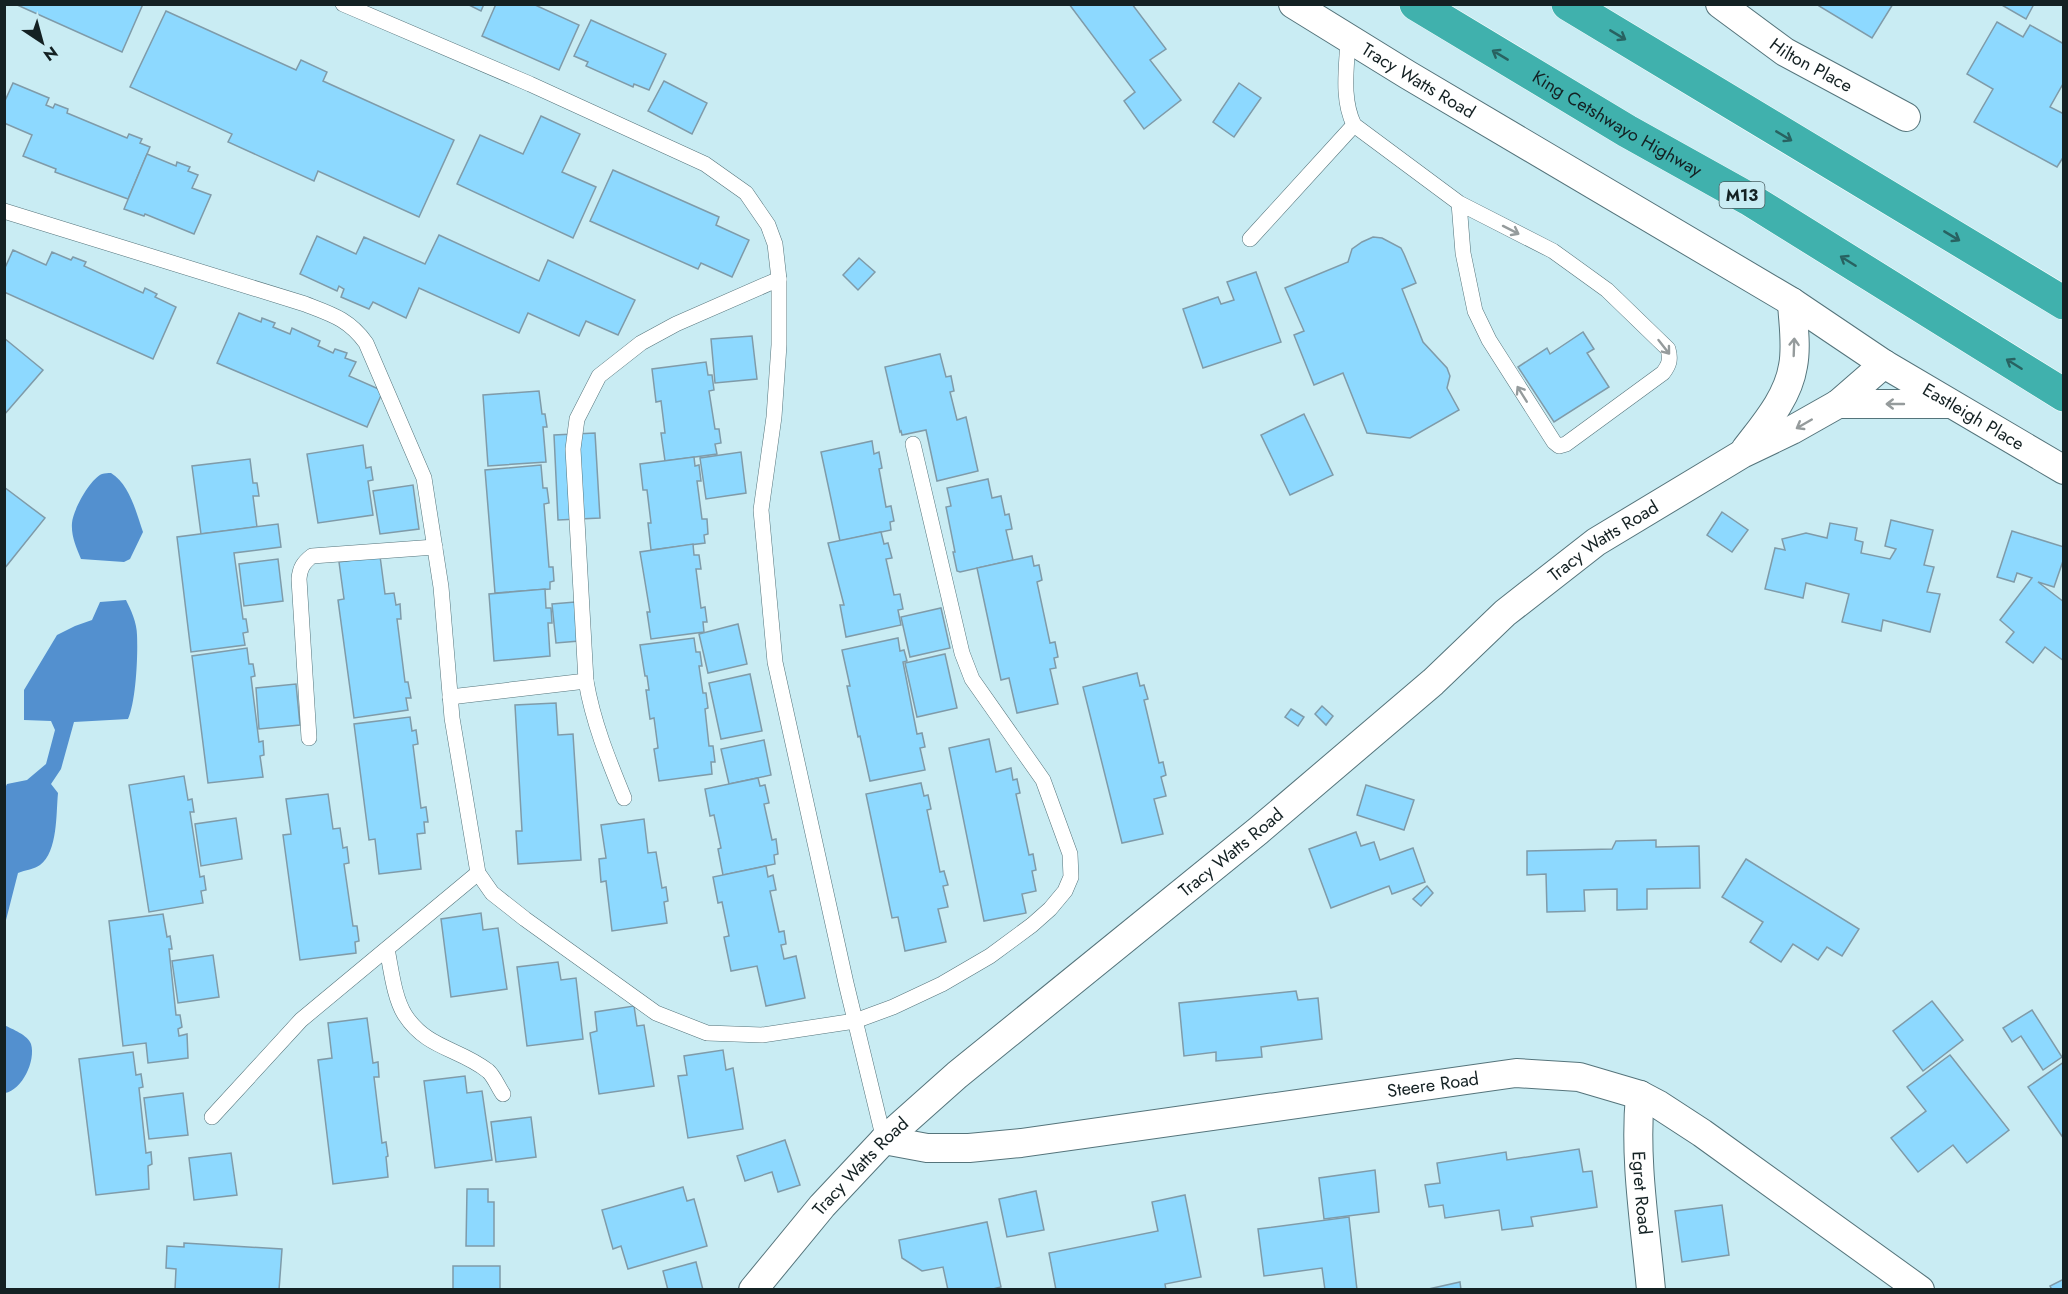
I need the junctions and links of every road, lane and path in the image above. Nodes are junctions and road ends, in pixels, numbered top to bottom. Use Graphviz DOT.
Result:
graph roads {
  1 [pos="343,4"];
  2 [pos="1293,4"];
  3 [pos="1416,4"];
  4 [pos="1568,4"];
  5 [pos="1720,4"];
  6 [pos="1348,38"];
  7 [pos="1906,117"];
  8 [pos="1354,125"];
  9 [pos="1459,203"];
  10 [pos="4,211"];
  11 [pos="1250,239"];
  12 [pos="779,279"];
  13 [pos="1792,302"];
  14 [pos="2064,303"];
  15 [pos="1884,364"];
  16 [pos="2064,395"];
  17 [pos="1838,404"];
  18 [pos="1952,404"];
  19 [pos="913,444"];
  20 [pos="1742,454"];
  21 [pos="2064,470"];
  22 [pos="435,547"];
  23 [pos="586,681"];
  24 [pos="450,697"];
  25 [pos="309,738"];
  26 [pos="624,798"];
  27 [pos="478,873"];
  28 [pos="387,949"];
  29 [pos="855,1021"];
  30 [pos="503,1094"];
  31 [pos="1640,1095"];
  32 [pos="212,1117"];
  33 [pos="885,1140"];
  34 [pos="753,1290"];
  35 [pos="1651,1290"];
  36 [pos="1920,1290"];
  1 -- 12 [label="lane"];
  2 -- 6 [label="street, Tracy Watts Road"];
  16 -- 3 [label="highway, King Cetshwayo Highway / M13, one-way"];
  4 -- 14 [label="highway, one-way"];
  5 -- 7 [label="street, Hilton Place"];
  6 -- 8 [label="lane"];
  6 -- 13 [label="street, Tracy Watts Road"];
  8 -- 9 [label="lane"];
  8 -- 11 [label="lane"];
  9 -- 9 [label="lane, one-way"];
  10 -- 22 [label="lane"];
  12 -- 23 [label="lane"];
  12 -- 29 [label="lane"];
  13 -- 15 [label="street, Tracy Watts Road"];
  20 -- 13 [label="street, Tracy Watts Road, one-way"];
  15 -- 17 [label="street, Tracy Watts Road"];
  15 -- 18 [label="street, Eastleigh Place"];
  18 -- 17 [label="street, one-way"];
  17 -- 20 [label="street, Tracy Watts Road, one-way"];
  18 -- 21 [label="street, Eastleigh Place"];
  19 -- 29 [label="lane"];
  20 -- 33 [label="street, Tracy Watts Road"];
  22 -- 24 [label="lane"];
  22 -- 25 [label="lane"];
  23 -- 24 [label="lane"];
  23 -- 26 [label="lane"];
  24 -- 27 [label="lane"];
  27 -- 28 [label="lane"];
  27 -- 29 [label="lane"];
  28 -- 30 [label="lane"];
  28 -- 32 [label="lane"];
  29 -- 33 [label="lane"];
  31 -- 33 [label="street, Steere Road"];
  31 -- 35 [label="street, Egret Road"];
  31 -- 36 [label="street, Steere Road"];
  33 -- 34 [label="street, Tracy Watts Road"];
}
